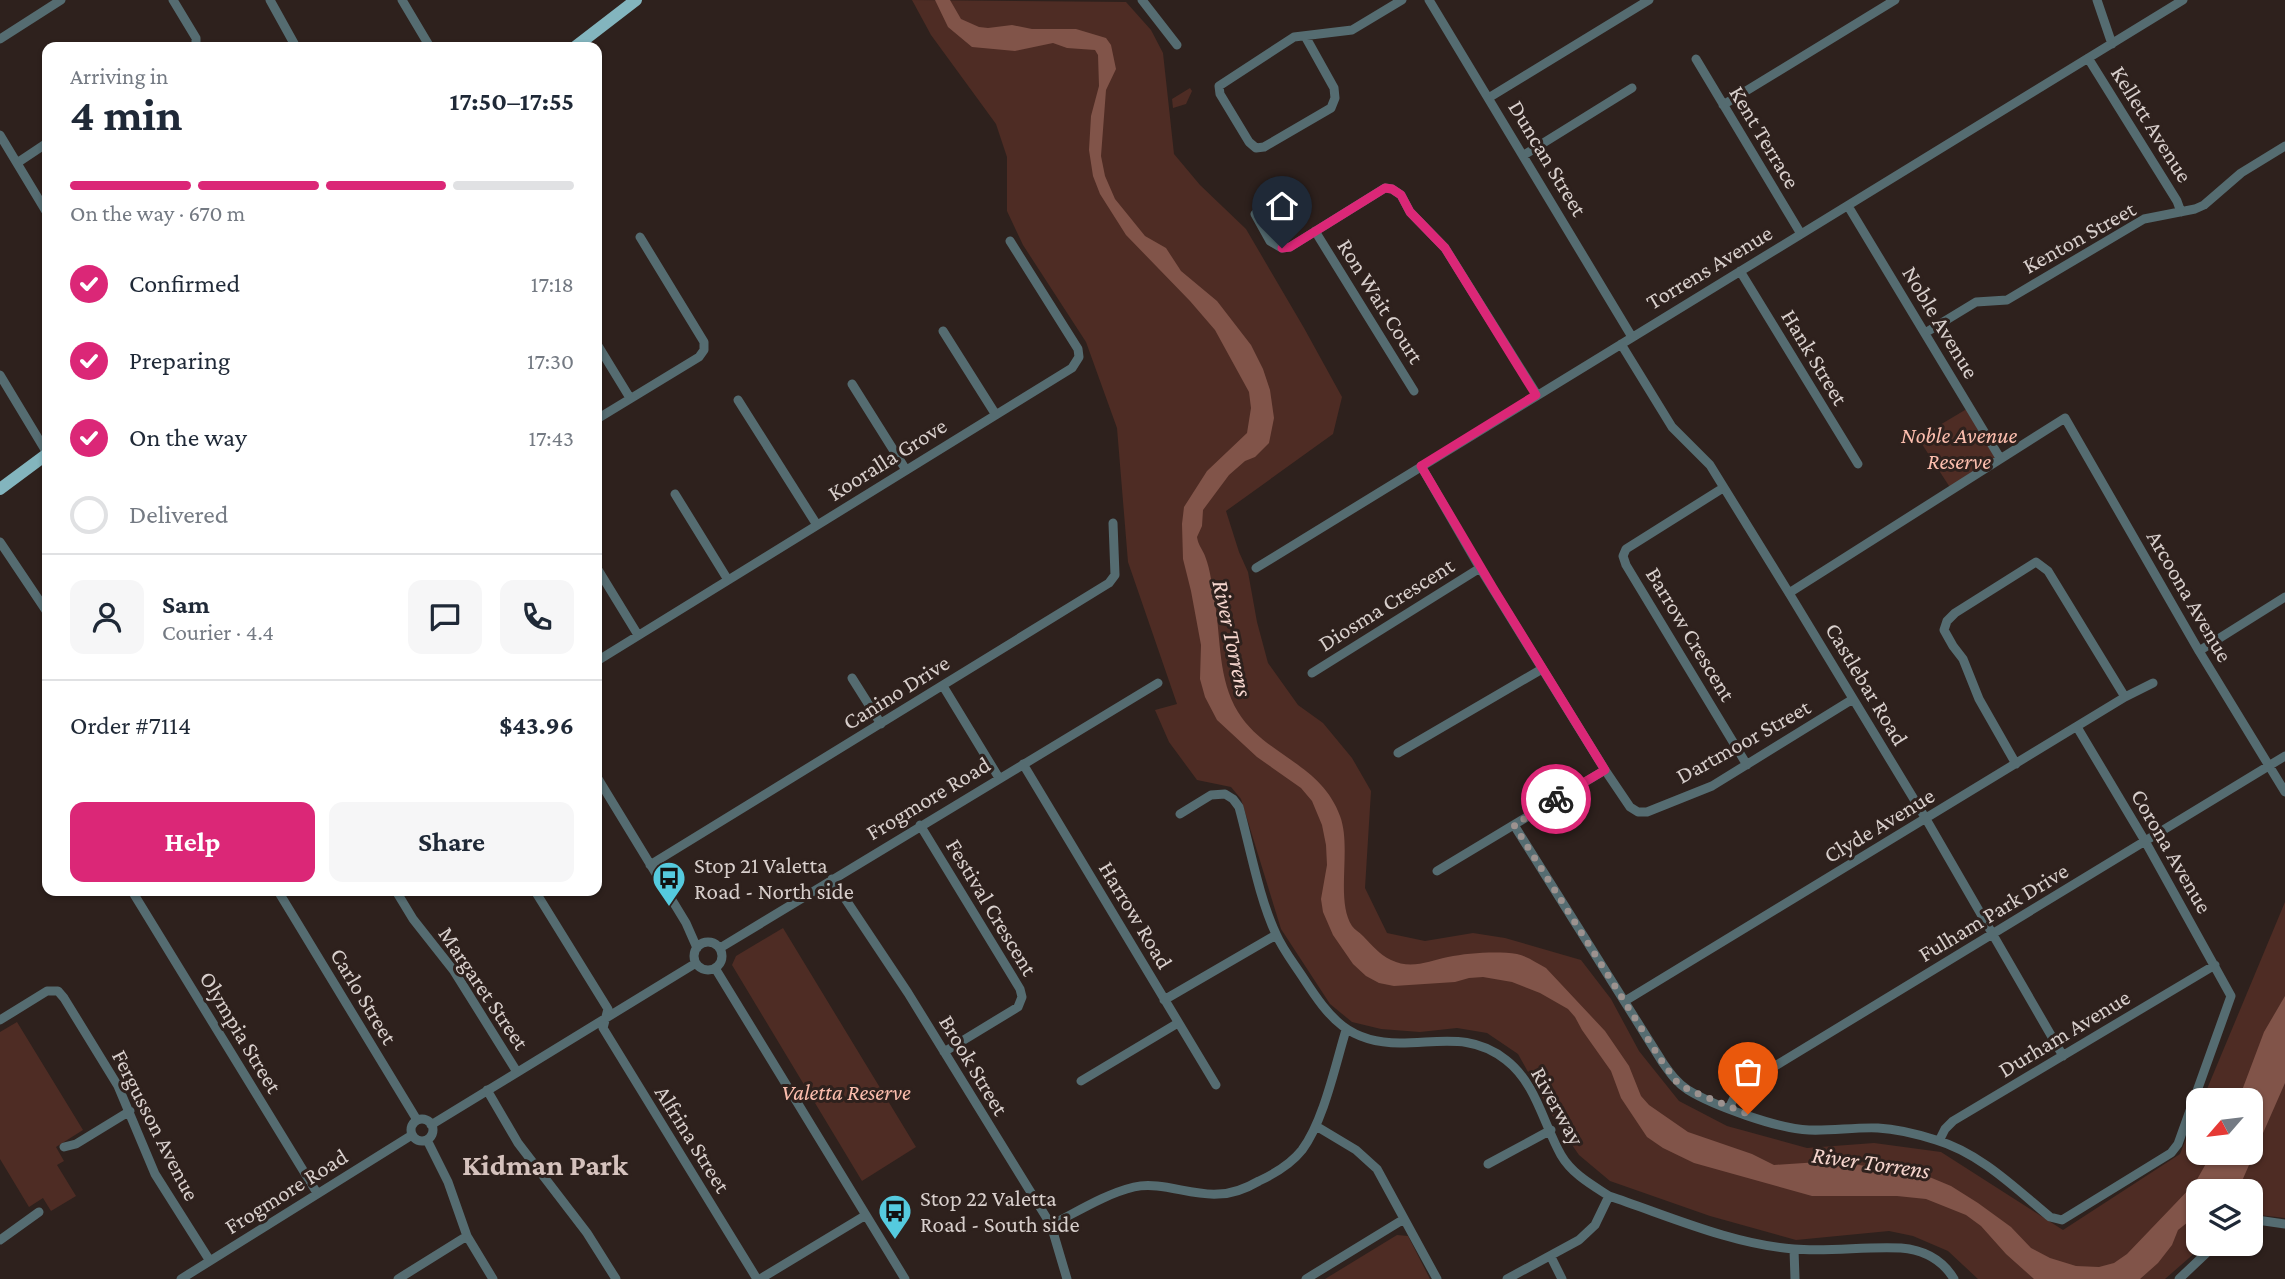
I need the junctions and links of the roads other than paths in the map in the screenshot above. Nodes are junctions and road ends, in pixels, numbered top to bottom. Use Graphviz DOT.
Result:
graph roads {
  1 [pos="61,0"];
  2 [pos="173,0"];
  3 [pos="271,0"];
  4 [pos="402,0"];
  5 [pos="636,0"];
  6 [pos="1142,0"];
  7 [pos="1402,0"];
  8 [pos="1429,0"];
  9 [pos="1649,0"];
  10 [pos="1895,0"];
  11 [pos="2097,0"];
  12 [pos="2183,0"];
  13 [pos="48,3"];
  14 [pos="1305,36"];
  15 [pos="0,39"];
  16 [pos="196,42"];
  17 [pos="293,42"];
  18 [pos="427,42"];
  19 [pos="581,42"];
  20 [pos="2112,44"];
  21 [pos="1177,46"];
  22 [pos="2088,58"];
  23 [pos="1696,59"];
  24 [pos="1632,88"];
  25 [pos="1490,97"];
  26 [pos="1723,105"];
  27 [pos="0,135"];
  28 [pos="2285,146"];
  29 [pos="42,147"];
  30 [pos="1524,155"];
  31 [pos="17,163"];
  32 [pos="42,206"];
  33 [pos="1848,206"];
  34 [pos="2181,212"];
  35 [pos="1255,214"];
  36 [pos="1315,231"];
  37 [pos="1801,234"];
  38 [pos="640,237"];
  39 [pos="1010,242"];
  40 [pos="1740,271"];
  41 [pos="943,331"];
  42 [pos="1925,333"];
  43 [pos="1632,337"];
  44 [pos="1620,344"];
  45 [pos="602,352"];
  46 [pos="0,375"];
  47 [pos="852,384"];
  48 [pos="1413,391"];
  49 [pos="1536,395"];
  50 [pos="630,398"];
  51 [pos="738,400"];
  52 [pos="996,415"];
  53 [pos="602,416"];
  54 [pos="42,446"];
  55 [pos="42,458"];
  56 [pos="2000,458"];
  57 [pos="1858,464"];
  58 [pos="1421,466"];
  59 [pos="906,470"];
  60 [pos="1723,488"];
  61 [pos="0,489"];
  62 [pos="675,494"];
  63 [pos="1113,523"];
  64 [pos="817,525"];
  65 [pos="0,542"];
  66 [pos="1256,568"];
  67 [pos="1480,568"];
  68 [pos="602,576"];
  69 [pos="728,580"];
  70 [pos="1789,593"];
  71 [pos="2285,597"];
  72 [pos="42,605"];
  73 [pos="638,635"];
  74 [pos="2199,651"];
  75 [pos="602,658"];
  76 [pos="1542,669"];
  77 [pos="1312,673"];
  78 [pos="852,678"];
  79 [pos="1158,683"];
  80 [pos="2153,683"];
  81 [pos="943,686"];
  82 [pos="2125,697"];
  83 [pos="1853,699"];
  84 [pos="881,724"];
  85 [pos="2077,727"];
  86 [pos="1398,753"];
  87 [pos="2285,756"];
  88 [pos="1023,764"];
  89 [pos="2016,764"];
  90 [pos="1747,765"];
  91 [pos="2270,766"];
  92 [pos="1605,770"];
  93 [pos="999,778"];
  94 [pos="602,785"];
  95 [pos="2285,792"];
  96 [pos="1180,814"];
  97 [pos="1926,819"];
  98 [pos="920,825"];
  99 [pos="1514,825"];
  100 [pos="2145,841"];
  101 [pos="650,865"];
  102 [pos="1437,871"];
  103 [pos="832,879"];
  104 [pos="135,896"];
  105 [pos="281,896"];
  106 [pos="399,896"];
  107 [pos="538,896"];
  108 [pos="1276,935"];
  109 [pos="1994,935"];
  110 [pos="700,945"];
  111 [pos="720,948"];
  112 [pos="696,963"];
  113 [pos="2215,965"];
  114 [pos="715,968"];
  115 [pos="1164,1000"];
  116 [pos="1625,1000"];
  117 [pos="606,1018"];
  118 [pos="0,1020"];
  119 [pos="1178,1023"];
  120 [pos="1346,1030"];
  121 [pos="944,1052"];
  122 [pos="2063,1056"];
  123 [pos="517,1072"];
  124 [pos="1081,1081"];
  125 [pos="1216,1085"];
  126 [pos="488,1090"];
  127 [pos="1729,1108"];
  128 [pos="130,1111"];
  129 [pos="417,1120"];
  130 [pos="431,1125"];
  131 [pos="1315,1126"];
  132 [pos="1550,1130"];
  133 [pos="412,1135"];
  134 [pos="427,1140"];
  135 [pos="1939,1141"];
  136 [pos="64,1147"];
  137 [pos="1488,1164"];
  138 [pos="317,1193"];
  139 [pos="1609,1196"];
  140 [pos="39,1212"];
  141 [pos="866,1215"];
  142 [pos="1404,1219"];
  143 [pos="2263,1221"];
  144 [pos="2285,1224"];
  145 [pos="1051,1225"];
  146 [pos="467,1236"];
  147 [pos="0,1240"];
  148 [pos="1794,1249"];
  149 [pos="2203,1256"];
  150 [pos="1551,1257"];
  151 [pos="210,1261"];
  152 [pos="1066,1277"];
  153 [pos="181,1279"];
  154 [pos="398,1279"];
  155 [pos="493,1279"];
  156 [pos="616,1279"];
  157 [pos="758,1279"];
  158 [pos="905,1279"];
  159 [pos="1055,1279"];
  160 [pos="1306,1279"];
  161 [pos="1437,1279"];
  162 [pos="1507,1279"];
  163 [pos="1562,1279"];
  164 [pos="1795,1279"];
  165 [pos="1954,1279"];
  166 [pos="2179,1279"];
  1 -- 13 [label="street"];
  2 -- 16 [label="street"];
  3 -- 17 [label="street"];
  4 -- 18 [label="street"];
  5 -- 19 [label="main road"];
  6 -- 21 [label="street"];
  7 -- 14 [label="street"];
  8 -- 25 [label="street, Duncan Street"];
  9 -- 25 [label="street"];
  10 -- 26 [label="street"];
  11 -- 20 [label="street"];
  12 -- 20 [label="street, Torrens Avenue"];
  13 -- 15 [label="street"];
  14 -- 14 [label="street"];
  20 -- 22 [label="street, Torrens Avenue"];
  22 -- 33 [label="street, Torrens Avenue"];
  22 -- 34 [label="street, Kellett Avenue"];
  23 -- 26 [label="street, Kent Terrace"];
  24 -- 30 [label="street"];
  25 -- 30 [label="street, Duncan Street"];
  26 -- 37 [label="street, Kent Terrace"];
  27 -- 31 [label="street"];
  28 -- 34 [label="street, Kenton Street"];
  29 -- 31 [label="street"];
  30 -- 43 [label="street, Duncan Street"];
  31 -- 32 [label="street"];
  33 -- 37 [label="street, Torrens Avenue"];
  33 -- 42 [label="street, Noble Avenue"];
  34 -- 42 [label="street, Kenton Street"];
  35 -- 36 [label="street"];
  36 -- 48 [label="street, Ron Wait Court"];
  36 -- 49 [label="street"];
  37 -- 40 [label="street, Torrens Avenue"];
  38 -- 50 [label="street"];
  39 -- 52 [label="street, Kooralla Grove"];
  40 -- 43 [label="street, Torrens Avenue"];
  40 -- 57 [label="street, Hank Street"];
  41 -- 52 [label="street"];
  42 -- 56 [label="street, Noble Avenue"];
  43 -- 44 [label="street, Torrens Avenue"];
  44 -- 49 [label="street, Torrens Avenue"];
  44 -- 60 [label="street, Castlebar Road"];
  45 -- 50 [label="street"];
  46 -- 54 [label="street"];
  47 -- 59 [label="street"];
  49 -- 58 [label="street, Torrens Avenue"];
  50 -- 53 [label="street"];
  51 -- 64 [label="street"];
  52 -- 59 [label="street, Kooralla Grove"];
  55 -- 61 [label="main road"];
  56 -- 70 [label="street"];
  56 -- 74 [label="street, Arcoona Avenue"];
  58 -- 66 [label="street, Torrens Avenue"];
  58 -- 67 [label="street, Dartmoor Street"];
  59 -- 64 [label="street, Kooralla Grove"];
  60 -- 70 [label="street, Castlebar Road"];
  60 -- 90 [label="street, Barrow Crescent"];
  62 -- 69 [label="street"];
  63 -- 81 [label="street, Canino Drive"];
  64 -- 69 [label="street, Kooralla Grove"];
  65 -- 72 [label="street"];
  67 -- 76 [label="street, Dartmoor Street"];
  67 -- 77 [label="street, Diosma Crescent"];
  68 -- 73 [label="street"];
  69 -- 73 [label="street, Kooralla Grove"];
  70 -- 83 [label="street, Castlebar Road"];
  71 -- 74 [label="street"];
  73 -- 75 [label="street, Kooralla Grove"];
  74 -- 91 [label="street, Arcoona Avenue"];
  76 -- 86 [label="street"];
  76 -- 92 [label="street, Dartmoor Street"];
  78 -- 84 [label="street"];
  79 -- 88 [label="street, Frogmore Road"];
  80 -- 82 [label="street, Clyde Avenue"];
  81 -- 84 [label="street, Canino Drive"];
  81 -- 93 [label="street"];
  82 -- 85 [label="street, Clyde Avenue"];
  82 -- 89 [label="street"];
  83 -- 90 [label="street, Dartmoor Street"];
  83 -- 97 [label="street, Castlebar Road"];
  84 -- 101 [label="street, Canino Drive"];
  85 -- 89 [label="street, Clyde Avenue"];
  85 -- 100 [label="street, Corona Avenue"];
  87 -- 91 [label="street, Fulham Park Drive"];
  88 -- 93 [label="street, Frogmore Road"];
  88 -- 115 [label="street, Harrow Road"];
  89 -- 97 [label="street, Clyde Avenue"];
  90 -- 92 [label="street, Dartmoor Street"];
  91 -- 95 [label="street, Arcoona Avenue"];
  91 -- 100 [label="street, Fulham Park Drive"];
  92 -- 99 [label="street"];
  93 -- 98 [label="street, Frogmore Road"];
  94 -- 101 [label="street"];
  96 -- 108 [label="street, Riverway"];
  97 -- 109 [label="street, Castlebar Road"];
  97 -- 116 [label="street, Clyde Avenue"];
  98 -- 103 [label="street, Frogmore Road"];
  98 -- 121 [label="street, Festival Crescent"];
  99 -- 102 [label="street"];
  99 -- 116 [label="street"];
  100 -- 109 [label="street, Fulham Park Drive"];
  100 -- 113 [label="street, Corona Avenue"];
  101 -- 110 [label="street"];
  103 -- 111 [label="street, Frogmore Road"];
  103 -- 121 [label="street, Brook Street"];
  104 -- 138 [label="street, Olympia Street"];
  105 -- 129 [label="street, Carlo Street"];
  106 -- 123 [label="street, Margaret Street"];
  107 -- 117 [label="street, Alfrina Street"];
  108 -- 115 [label="street"];
  108 -- 120 [label="street, Riverway"];
  109 -- 122 [label="street, Castlebar Road"];
  109 -- 127 [label="street, Fulham Park Drive"];
  110 -- 111 [label="street"];
  110 -- 112 [label="street"];
  111 -- 114 [label="street"];
  112 -- 114 [label="street"];
  112 -- 117 [label="street"];
  113 -- 122 [label="street, Durham Avenue"];
  113 -- 135 [label="street, Corona Avenue"];
  114 -- 141 [label="street"];
  115 -- 119 [label="street, Harrow Road"];
  116 -- 127 [label="street"];
  117 -- 123 [label="street"];
  117 -- 157 [label="street, Alfrina Street"];
  118 -- 128 [label="street, Fergusson Avenue"];
  119 -- 124 [label="street"];
  119 -- 125 [label="street, Harrow Road"];
  120 -- 131 [label="street"];
  120 -- 132 [label="street, Riverway"];
  121 -- 145 [label="street, Brook Street"];
  122 -- 135 [label="street, Durham Avenue"];
  123 -- 126 [label="street"];
  126 -- 130 [label="street"];
  126 -- 156 [label="street"];
  127 -- 135 [label="street"];
  128 -- 136 [label="street"];
  128 -- 151 [label="street, Fergusson Avenue"];
  129 -- 130 [label="street"];
  129 -- 133 [label="street"];
  130 -- 134 [label="street"];
  131 -- 142 [label="street"];
  131 -- 145 [label="street"];
  132 -- 137 [label="street"];
  132 -- 139 [label="street, Riverway"];
  133 -- 134 [label="street"];
  133 -- 138 [label="street, Frogmore Road"];
  134 -- 146 [label="street"];
  138 -- 151 [label="street, Frogmore Road"];
  139 -- 148 [label="street, Riverway"];
  139 -- 150 [label="street"];
  140 -- 147 [label="street"];
  141 -- 157 [label="street"];
  141 -- 158 [label="street"];
  142 -- 160 [label="street"];
  142 -- 161 [label="street"];
  143 -- 144 [label="street"];
  145 -- 152 [label="street, Brook Street"];
  146 -- 154 [label="street"];
  146 -- 155 [label="street"];
  148 -- 164 [label="street"];
  148 -- 165 [label="street, Riverway"];
  149 -- 166 [label="street"];
  150 -- 162 [label="street"];
  150 -- 163 [label="street"];
  151 -- 153 [label="street, Frogmore Road"];
  152 -- 159 [label="street"];
}
